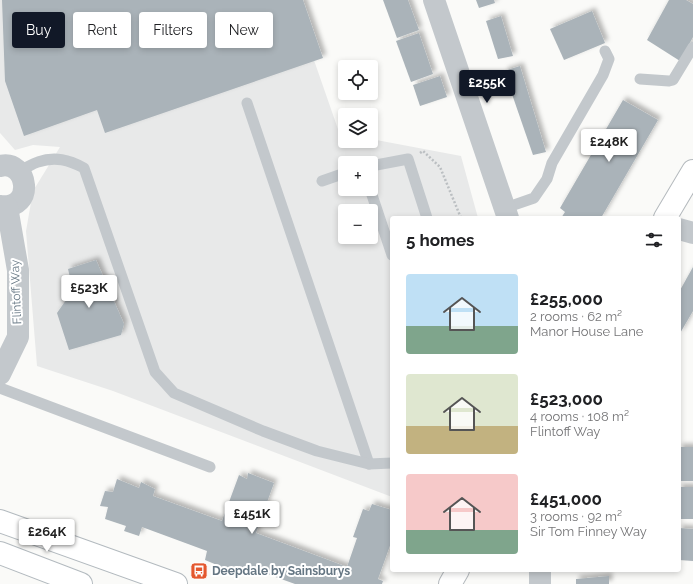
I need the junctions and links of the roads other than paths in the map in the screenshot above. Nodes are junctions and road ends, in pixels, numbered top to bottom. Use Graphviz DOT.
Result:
graph roads {
  1 [pos="434,0"];
  2 [pos="693,47"];
  3 [pos="606,51"];
  4 [pos="640,79"];
  5 [pos="247,104"];
  6 [pos="378,165"];
  7 [pos="9,168"];
  8 [pos="693,171"];
  9 [pos="338,175"];
  10 [pos="322,181"];
  11 [pos="372,196"];
  12 [pos="3,206"];
  13 [pos="506,213"];
  14 [pos="426,216"];
  15 [pos="666,216"];
  16 [pos="681,230"];
  17 [pos="693,233"];
  18 [pos="390,249"];
  19 [pos="0,374"];
  20 [pos="0,388"];
  21 [pos="390,463"];
  22 [pos="369,464"];
  23 [pos="210,467"];
  24 [pos="0,520"];
  25 [pos="0,553"];
  26 [pos="457,572"];
  27 [pos="540,572"];
  28 [pos="81,584"];
  29 [pos="176,584"];
  30 [pos="450,584"];
  31 [pos="540,584"];
  1 -- 13 [label="street"];
  2 -- 4 [label="lane"];
  3 -- 13 [label="lane"];
  5 -- 22 [label="lane"];
  6 -- 14 [label="lane"];
  7 -- 12 [label="street, Flintoff Way"];
  7 -- 22 [label="lane"];
  8 -- 15 [label="main road"];
  9 -- 10 [label="lane"];
  11 -- 18 [label="lane"];
  12 -- 19 [label="street, Flintoff Way"];
  16 -- 17 [label="street"];
  20 -- 23 [label="lane"];
  21 -- 22 [label="lane"];
  24 -- 29 [label="main road"];
  25 -- 28 [label="main road"];
  26 -- 30 [label="main road"];
  27 -- 31 [label="street"];
}
